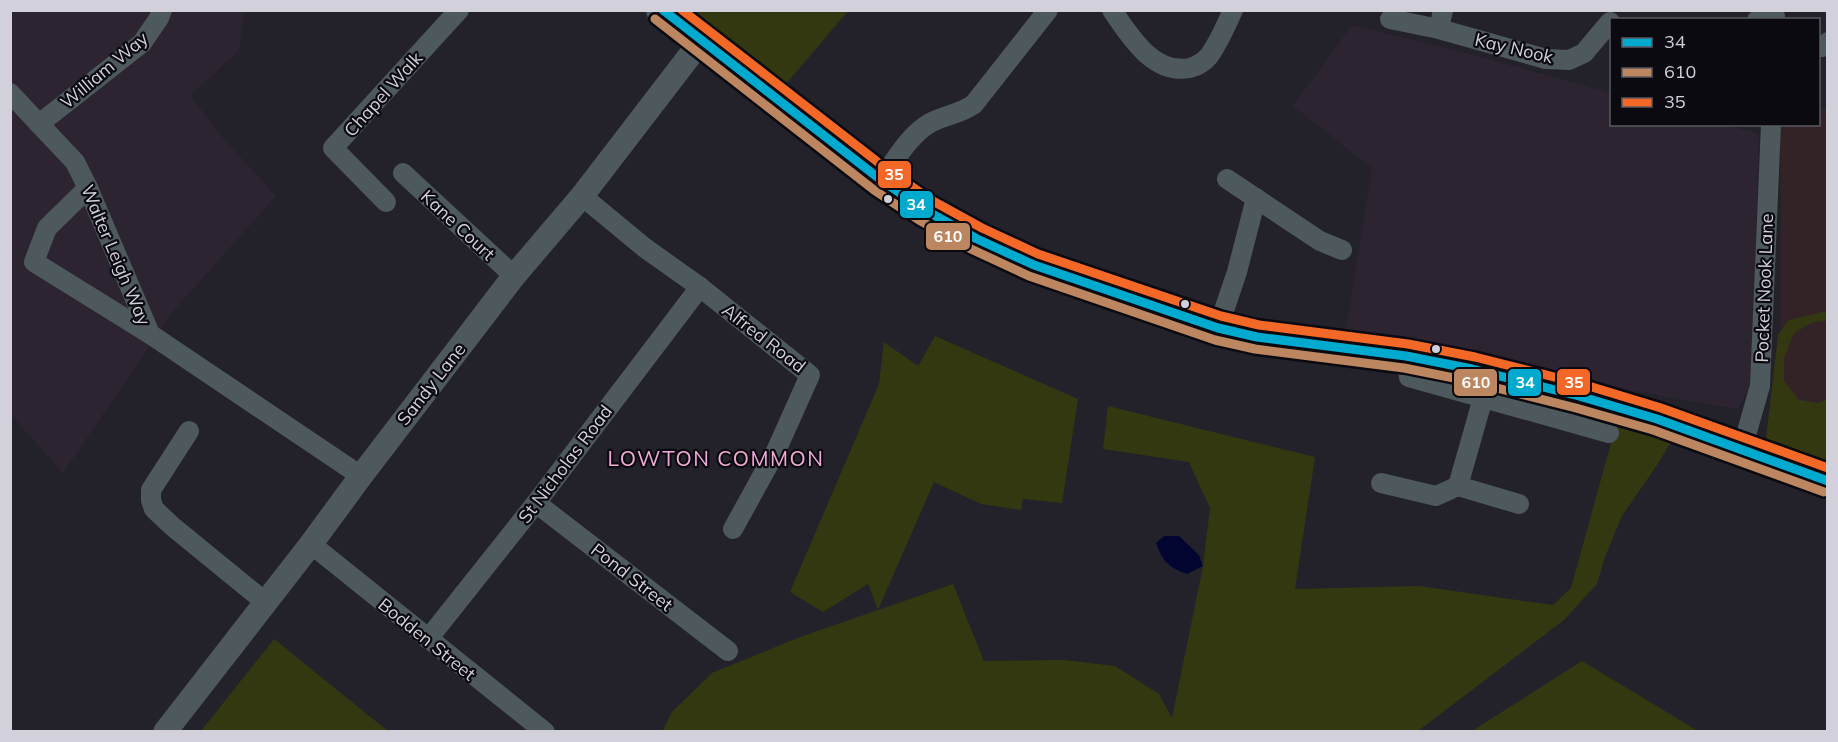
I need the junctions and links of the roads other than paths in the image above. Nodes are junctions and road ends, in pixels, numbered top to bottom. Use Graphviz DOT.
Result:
graph roads {
  1 [pos="162,10"];
  2 [pos="459,10"];
  3 [pos="662,10"];
  4 [pos="1047,10"];
  5 [pos="1112,10"];
  6 [pos="1233,10"];
  7 [pos="1607,18"];
  8 [pos="1390,20"];
  9 [pos="1441,20"];
  10 [pos="700,41"];
  11 [pos="10,93"];
  12 [pos="39,124"];
  13 [pos="1770,126"];
  14 [pos="403,173"];
  15 [pos="1227,179"];
  16 [pos="881,180"];
  17 [pos="88,188"];
  18 [pos="582,196"];
  19 [pos="1256,198"];
  20 [pos="386,202"];
  21 [pos="1342,250"];
  22 [pos="514,276"];
  23 [pos="700,287"];
  24 [pos="1218,328"];
  25 [pos="150,334"];
  26 [pos="1406,356"];
  27 [pos="1483,398"];
  28 [pos="189,431"];
  29 [pos="1609,433"];
  30 [pos="1742,449"];
  31 [pos="361,476"];
  32 [pos="1827,481"];
  33 [pos="1381,483"];
  34 [pos="1458,486"];
  35 [pos="536,503"];
  36 [pos="1519,504"];
  37 [pos="733,529"];
  38 [pos="311,544"];
  39 [pos="266,602"];
  40 [pos="428,639"];
  41 [pos="728,651"];
  42 [pos="165,732"];
  43 [pos="545,732"];
  1 -- 12 [label="street, William Way"];
  2 -- 20 [label="street, Chapel Walk"];
  3 -- 10 [label="main road"];
  4 -- 16 [label="street"];
  5 -- 6 [label="street"];
  7 -- 9 [label="street, Kay Nook"];
  8 -- 9 [label="street, Kay Nook"];
  10 -- 16 [label="main road"];
  10 -- 18 [label="street, Sandy Lane"];
  11 -- 12 [label="street, Walter Leigh Way"];
  12 -- 17 [label="street, Walter Leigh Way"];
  13 -- 30 [label="street, Pocket Nook Lane"];
  14 -- 22 [label="street, Kane Court"];
  15 -- 19 [label="street"];
  16 -- 24 [label="main road"];
  17 -- 25 [label="street, Walter Leigh Way"];
  17 -- 25 [label="street"];
  18 -- 22 [label="street, Sandy Lane"];
  18 -- 23 [label="street, Alfred Road"];
  19 -- 21 [label="street"];
  19 -- 24 [label="street"];
  22 -- 31 [label="street, Sandy Lane"];
  23 -- 35 [label="street, St Nicholas Road"];
  23 -- 37 [label="street, Alfred Road"];
  24 -- 26 [label="main road"];
  25 -- 31 [label="street, Walter Leigh Way"];
  26 -- 27 [label="street"];
  26 -- 30 [label="main road"];
  27 -- 29 [label="street"];
  27 -- 34 [label="street"];
  28 -- 39 [label="street"];
  30 -- 32 [label="main road"];
  31 -- 38 [label="street, Sandy Lane"];
  33 -- 34 [label="street"];
  34 -- 36 [label="street"];
  35 -- 40 [label="street, St Nicholas Road"];
  35 -- 41 [label="street, Pond Street"];
  38 -- 39 [label="street, Sandy Lane"];
  38 -- 40 [label="street, Bodden Street"];
  39 -- 42 [label="street, Sandy Lane"];
  40 -- 43 [label="street, Bodden Street"];
}
